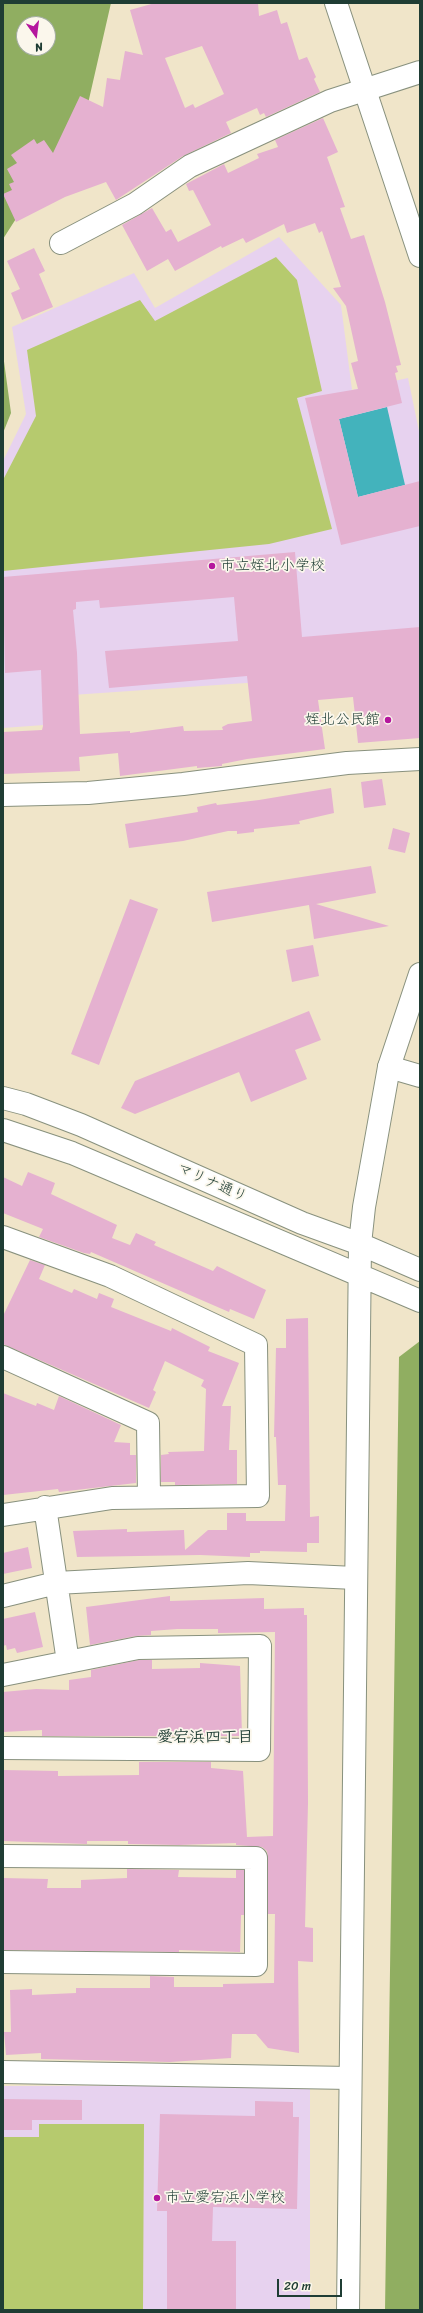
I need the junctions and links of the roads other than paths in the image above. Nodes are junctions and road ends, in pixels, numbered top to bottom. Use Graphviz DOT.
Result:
graph roads {
  1 [pos="336,3"];
  2 [pos="420,72"];
  3 [pos="365,90"];
  4 [pos="61,243"];
  5 [pos="420,256"];
  6 [pos="420,758"];
  7 [pos="3,795"];
  8 [pos="420,974"];
  9 [pos="390,1067"];
  10 [pos="420,1076"];
  11 [pos="3,1098"];
  12 [pos="3,1130"];
  13 [pos="3,1237"];
  14 [pos="360,1244"];
  15 [pos="420,1270"];
  16 [pos="359,1275"];
  17 [pos="420,1301"];
  18 [pos="3,1357"];
  19 [pos="149,1497"];
  20 [pos="44,1507"];
  21 [pos="3,1515"];
  22 [pos="355,1578"];
  23 [pos="56,1583"];
  24 [pos="3,1596"];
  25 [pos="68,1662"];
  26 [pos="3,1675"];
  27 [pos="3,1748"];
  28 [pos="3,1856"];
  29 [pos="3,1962"];
  30 [pos="3,2072"];
  31 [pos="350,2078"];
  32 [pos="348,2310"];
  1 -- 3 [label="street"];
  2 -- 3 [label="street"];
  3 -- 4 [label="street"];
  3 -- 5 [label="street"];
  6 -- 7 [label="street"];
  8 -- 9 [label="street"];
  9 -- 10 [label="street"];
  9 -- 14 [label="street"];
  11 -- 14 [label="street, マリナ通り"];
  12 -- 16 [label="street, マリナ通り"];
  13 -- 19 [label="street"];
  14 -- 15 [label="street, マリナ通り"];
  14 -- 16 [label="street"];
  16 -- 17 [label="street, マリナ通り"];
  16 -- 22 [label="street"];
  18 -- 19 [label="street"];
  19 -- 20 [label="street"];
  20 -- 21 [label="street"];
  20 -- 23 [label="street"];
  22 -- 23 [label="street"];
  22 -- 31 [label="street"];
  23 -- 24 [label="street"];
  23 -- 25 [label="street"];
  25 -- 26 [label="street"];
  25 -- 27 [label="street"];
  28 -- 29 [label="street"];
  30 -- 31 [label="street"];
  31 -- 32 [label="street"];
}
